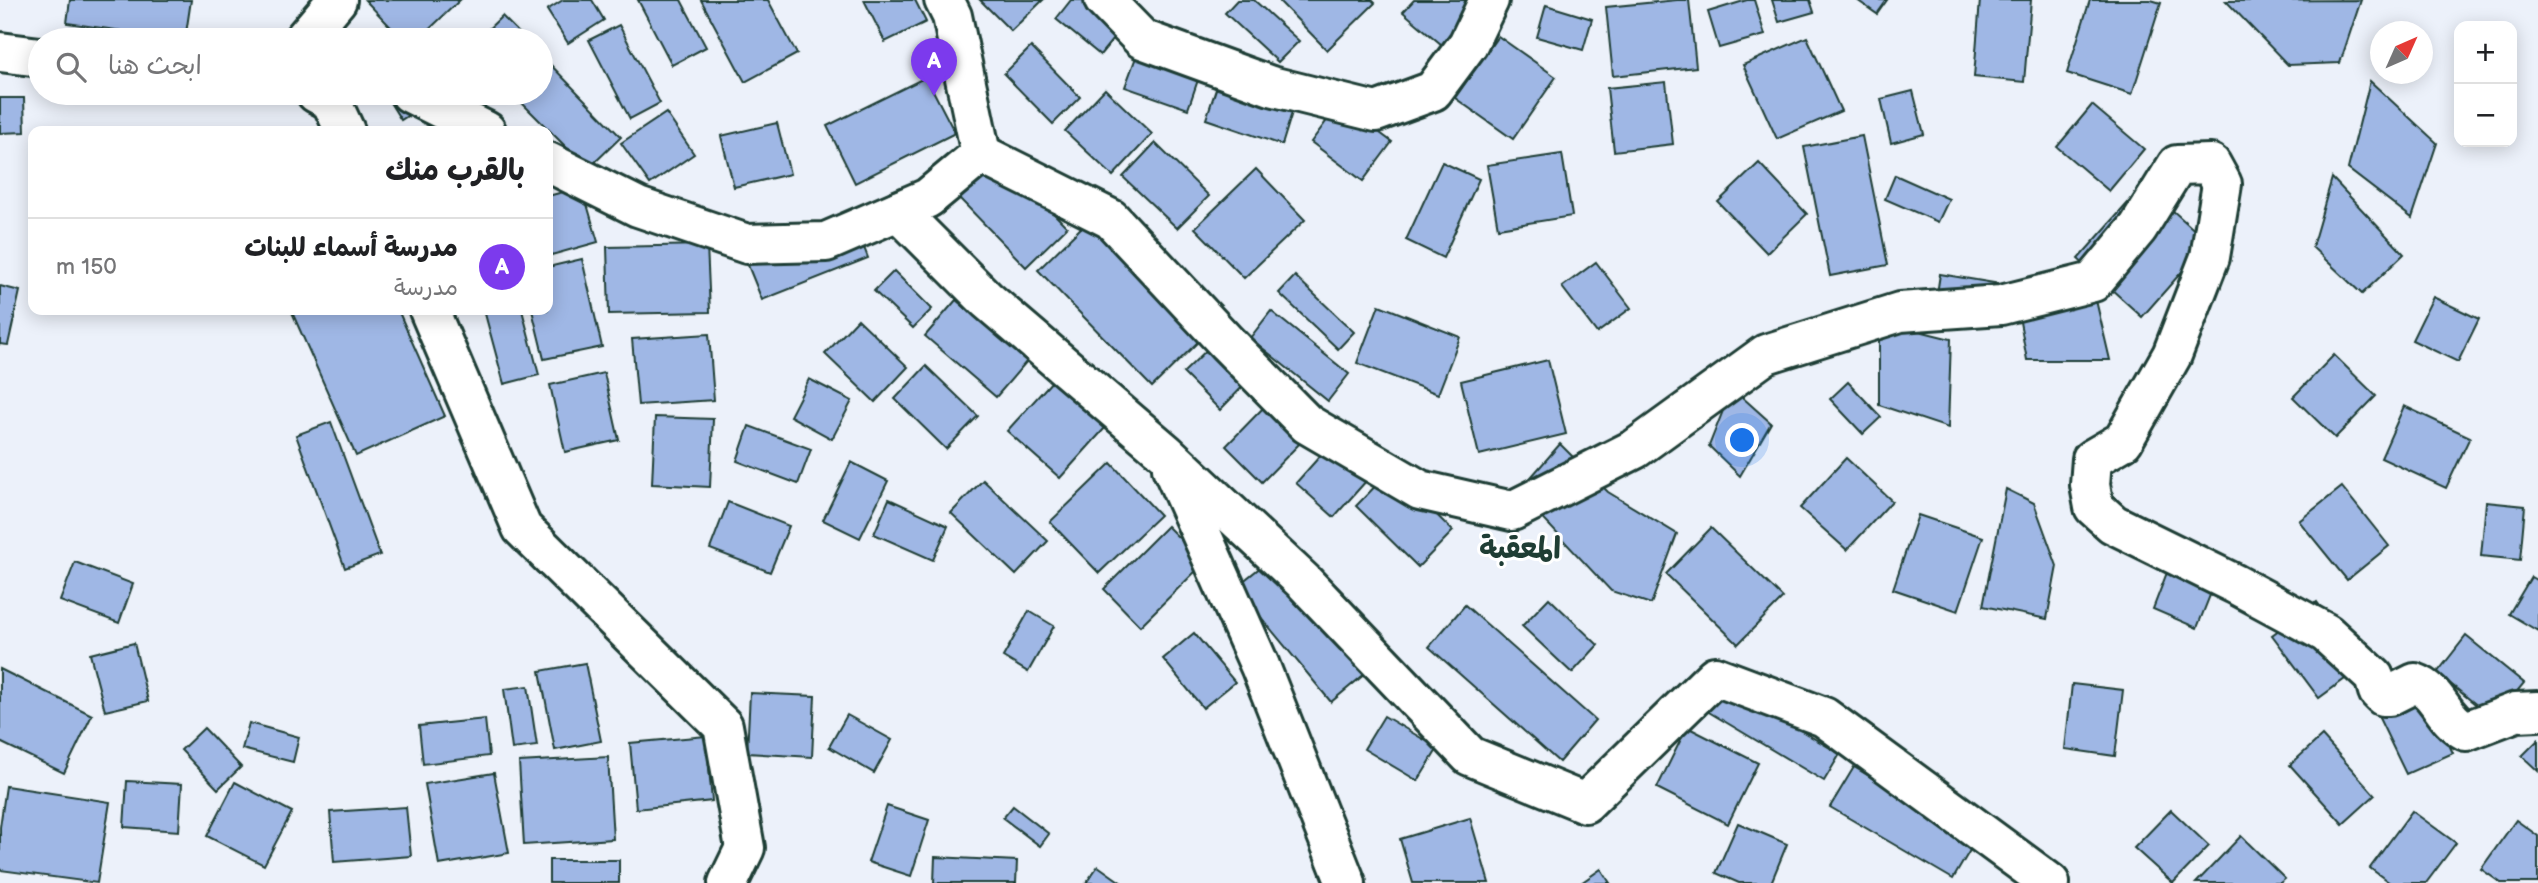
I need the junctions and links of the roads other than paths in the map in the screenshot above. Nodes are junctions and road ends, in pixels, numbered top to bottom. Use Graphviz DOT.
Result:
graph roads {
  1 [pos="337,0"];
  2 [pos="944,0"];
  3 [pos="1104,0"];
  4 [pos="1489,0"];
  5 [pos="313,28"];
  6 [pos="0,52"];
  7 [pos="28,56"];
  8 [pos="333,105"];
  9 [pos="434,105"];
  10 [pos="343,126"];
  11 [pos="476,126"];
  12 [pos="981,154"];
  13 [pos="553,164"];
  14 [pos="898,211"];
  15 [pos="431,315"];
  16 [pos="1166,453"];
  17 [pos="2538,711"];
  18 [pos="728,883"];
  19 [pos="1346,883"];
  20 [pos="2050,883"];
  1 -- 5 [label="street"];
  2 -- 12 [label="street"];
  3 -- 4 [label="street"];
  6 -- 7 [label="street"];
  8 -- 10 [label="street"];
  9 -- 11 [label="street"];
  12 -- 14 [label="street"];
  12 -- 17 [label="street"];
  13 -- 14 [label="street"];
  14 -- 16 [label="street"];
  15 -- 18 [label="street"];
  16 -- 19 [label="street"];
  16 -- 20 [label="street"];
}
